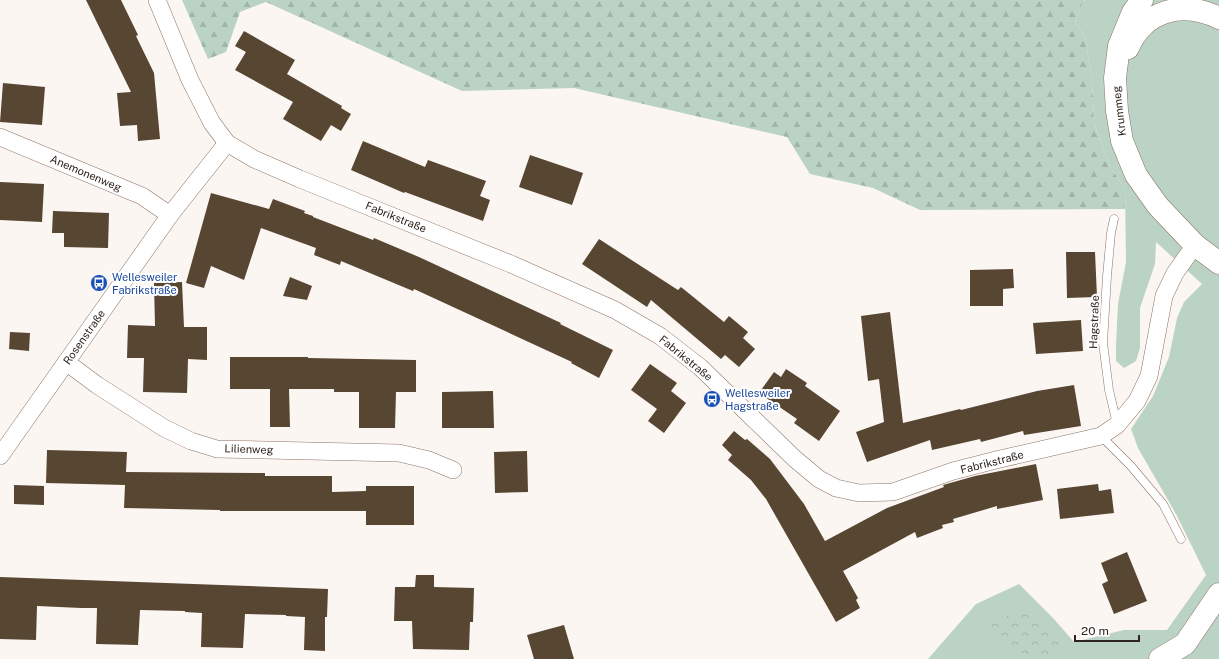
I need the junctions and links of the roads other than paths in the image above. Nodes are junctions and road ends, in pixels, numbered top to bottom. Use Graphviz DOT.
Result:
graph roads {
  1 [pos="157,0"];
  2 [pos="1138,4"];
  3 [pos="1219,18"];
  4 [pos="1115,78"];
  5 [pos="0,138"];
  6 [pos="228,143"];
  7 [pos="170,215"];
  8 [pos="1114,219"];
  9 [pos="1194,245"];
  10 [pos="1219,263"];
  11 [pos="66,362"];
  12 [pos="1117,425"];
  13 [pos="1101,436"];
  14 [pos="0,456"];
  15 [pos="453,470"];
  16 [pos="1181,539"];
  17 [pos="1219,594"];
  18 [pos="1219,614"];
  19 [pos="1160,659"];
  20 [pos="1191,659"];
  1 -- 6 [label="street, Fabrikstraße"];
  2 -- 4 [label="main road, Krummeg"];
  3 -- 4 [label="main road"];
  4 -- 9 [label="main road, Krummeg"];
  5 -- 7 [label="street, Anemonenweg"];
  6 -- 7 [label="street, Rosenstraße"];
  6 -- 13 [label="street, Fabrikstraße"];
  7 -- 11 [label="street, Rosenstraße"];
  8 -- 12 [label="lane, Hagstraße"];
  9 -- 10 [label="main road, Krummeg"];
  9 -- 12 [label="street, Fabrikstraße"];
  11 -- 14 [label="street, Rosenstraße"];
  11 -- 15 [label="street, Lilienweg"];
  12 -- 13 [label="street, Fabrikstraße"];
  13 -- 16 [label="lane"];
  17 -- 19 [label="main road"];
  18 -- 20 [label="main road"];
}
